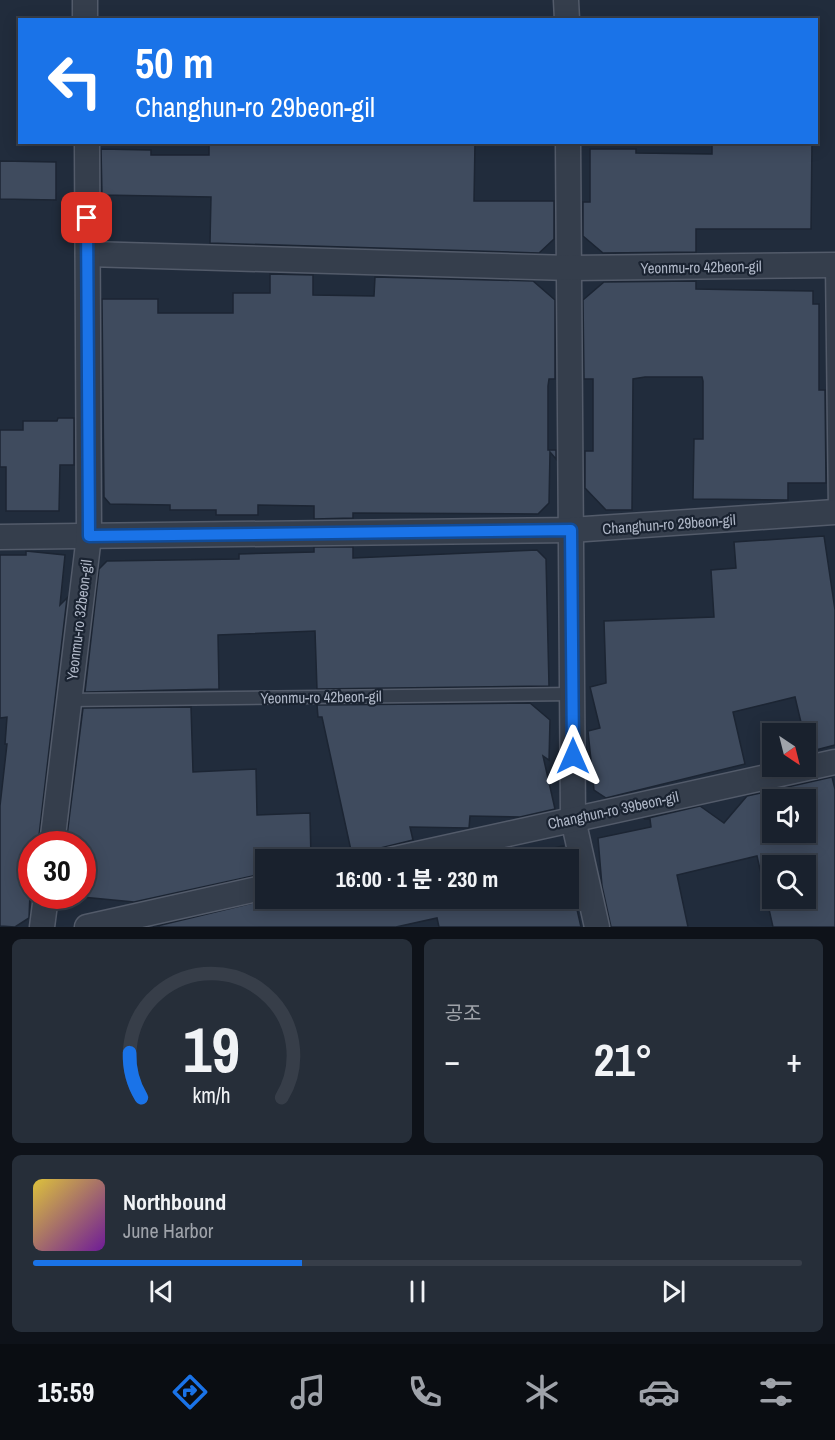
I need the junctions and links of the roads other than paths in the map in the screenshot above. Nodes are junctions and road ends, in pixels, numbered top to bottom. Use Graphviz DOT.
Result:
graph roads {
  1 [pos="85,0"];
  2 [pos="566,0"];
  3 [pos="86,18"];
  4 [pos="567,18"];
  5 [pos="87,144"];
  6 [pos="568,144"];
  7 [pos="88,254"];
  8 [pos="834,265"];
  9 [pos="570,268"];
  10 [pos="835,512"];
  11 [pos="571,530"];
  12 [pos="89,536"];
  13 [pos="0,537"];
  14 [pos="573,694"];
  15 [pos="69,700"];
  16 [pos="835,762"];
  17 [pos="573,819"];
  18 [pos="54,831"];
  19 [pos="439,849"];
  20 [pos="255,889"];
  21 [pos="44,909"];
  22 [pos="42,927"];
  23 [pos="87,927"];
  24 [pos="597,927"];
  1 -- 3 [label="street"];
  2 -- 4 [label="street"];
  5 -- 7 [label="street, Yeonmu-ro 32beon-gil"];
  6 -- 9 [label="street"];
  7 -- 9 [label="street, Yeonmu-ro 42beon-gil"];
  7 -- 12 [label="street, Yeonmu-ro 32beon-gil"];
  8 -- 9 [label="street, Yeonmu-ro 42beon-gil"];
  8 -- 10 [label="lane, Changhun-ro 29beon-gil"];
  9 -- 11 [label="street"];
  10 -- 11 [label="street, Changhun-ro 29beon-gil"];
  11 -- 12 [label="street, Changhun-ro 29beon-gil"];
  11 -- 14 [label="street"];
  12 -- 13 [label="street, Changhun-ro 29beon-gil"];
  12 -- 15 [label="street, Yeonmu-ro 32beon-gil"];
  14 -- 15 [label="lane, Yeonmu-ro 42beon-gil"];
  14 -- 17 [label="street"];
  15 -- 18 [label="street, Yeonmu-ro 32beon-gil"];
  16 -- 17 [label="street, Changhun-ro 39beon-gil"];
  17 -- 19 [label="street, Changhun-ro 39beon-gil"];
  17 -- 24 [label="street"];
  20 -- 23 [label="street"];
  21 -- 22 [label="street"];
}
